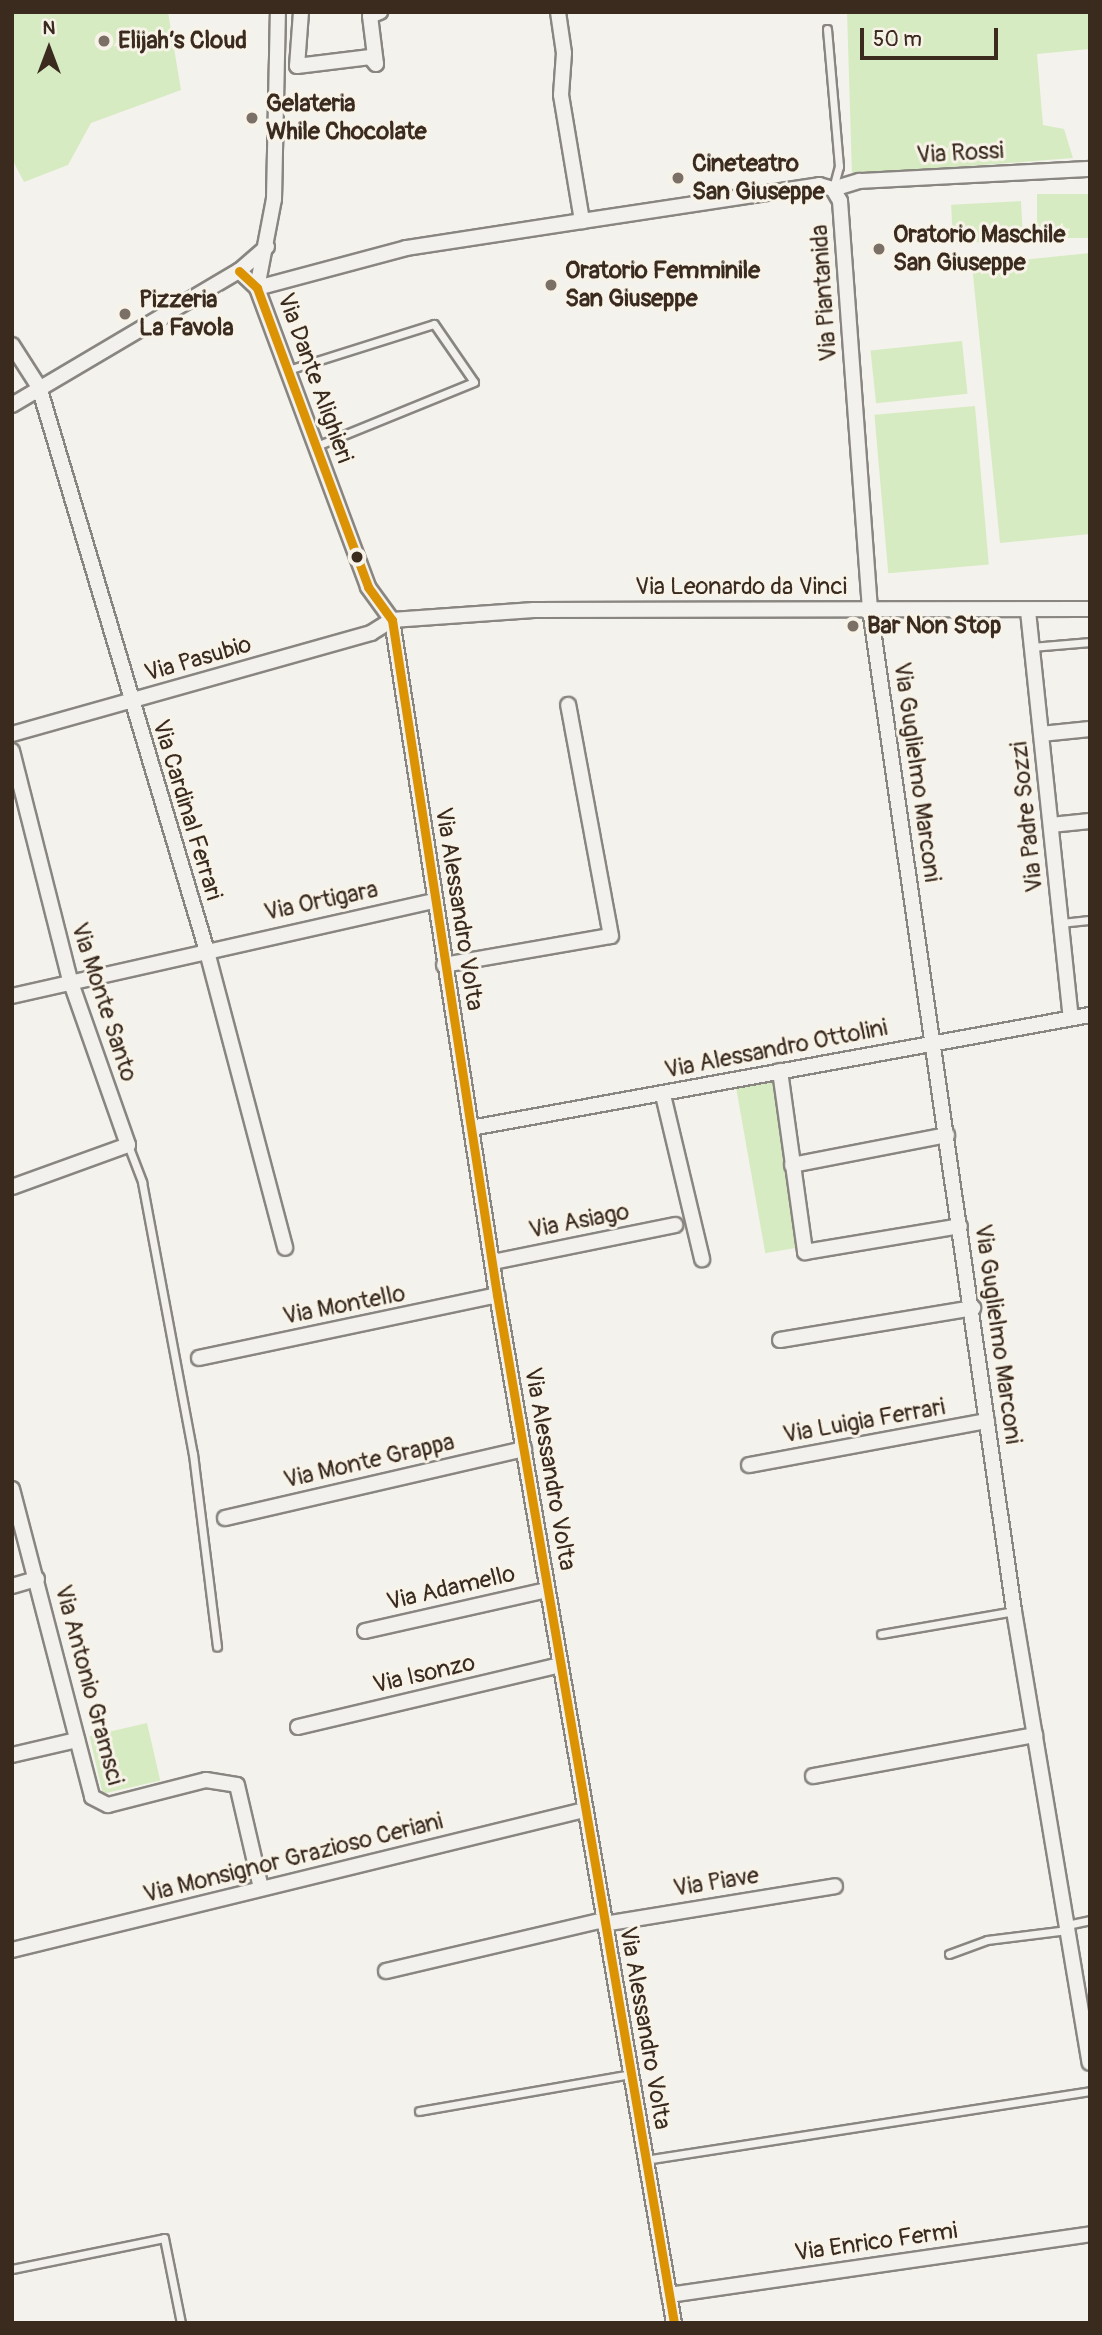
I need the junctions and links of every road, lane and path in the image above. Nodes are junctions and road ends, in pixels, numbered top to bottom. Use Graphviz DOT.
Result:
graph roads {
  1 [pos="278,12"];
  2 [pos="301,12"];
  3 [pos="380,12"];
  4 [pos="558,12"];
  5 [pos="827,29"];
  6 [pos="1090,169"];
  7 [pos="833,189"];
  8 [pos="582,220"];
  9 [pos="267,247"];
  10 [pos="239,271"];
  11 [pos="257,288"];
  12 [pos="12,345"];
  13 [pos="288,370"];
  14 [pos="38,387"];
  15 [pos="12,405"];
  16 [pos="316,446"];
  17 [pos="870,609"];
  18 [pos="1090,609"];
  19 [pos="1028,611"];
  20 [pos="392,620"];
  21 [pos="1090,642"];
  22 [pos="1032,647"];
  23 [pos="130,702"];
  24 [pos="568,705"];
  25 [pos="1090,729"];
  26 [pos="12,734"];
  27 [pos="1041,734"];
  28 [pos="12,751"];
  29 [pos="1090,821"];
  30 [pos="1051,825"];
  31 [pos="434,901"];
  32 [pos="1090,920"];
  33 [pos="1061,923"];
  34 [pos="206,948"];
  35 [pos="444,965"];
  36 [pos="70,980"];
  37 [pos="12,996"];
  38 [pos="1090,1015"];
  39 [pos="1071,1018"];
  40 [pos="934,1042"];
  41 [pos="780,1071"];
  42 [pos="663,1095"];
  43 [pos="471,1128"];
  44 [pos="947,1135"];
  45 [pos="128,1145"];
  46 [pos="792,1165"];
  47 [pos="12,1187"];
  48 [pos="675,1225"];
  49 [pos="960,1226"];
  50 [pos="285,1248"];
  51 [pos="702,1259"];
  52 [pos="493,1262"];
  53 [pos="497,1295"];
  54 [pos="973,1308"];
  55 [pos="780,1340"];
  56 [pos="199,1358"];
  57 [pos="987,1421"];
  58 [pos="524,1449"];
  59 [pos="749,1465"];
  60 [pos="12,1489"];
  61 [pos="225,1518"];
  62 [pos="37,1579"];
  63 [pos="12,1586"];
  64 [pos="547,1590"];
  65 [pos="1014,1611"];
  66 [pos="365,1631"];
  67 [pos="881,1634"];
  68 [pos="217,1647"];
  69 [pos="560,1665"];
  70 [pos="298,1727"];
  71 [pos="1035,1735"];
  72 [pos="77,1740"];
  73 [pos="12,1755"];
  74 [pos="813,1776"];
  75 [pos="584,1810"];
  76 [pos="835,1886"];
  77 [pos="261,1888"];
  78 [pos="1090,1920"];
  79 [pos="604,1922"];
  80 [pos="1068,1928"];
  81 [pos="12,1950"];
  82 [pos="949,1954"];
  83 [pos="386,1972"];
  84 [pos="1090,2063"];
  85 [pos="630,2074"];
  86 [pos="1090,2091"];
  87 [pos="419,2111"];
  88 [pos="645,2160"];
  89 [pos="1090,2234"];
  90 [pos="12,2269"];
  91 [pos="669,2295"];
  92 [pos="181,2323"];
  93 [pos="674,2323"];
  1 -- 9 [label="street, Via Dante Alighieri"];
  2 -- 3 [label="street"];
  4 -- 8 [label="street"];
  5 -- 7 [label="lane"];
  6 -- 7 [label="street, Via Rossi"];
  7 -- 8 [label="street, Via Piantanida"];
  7 -- 17 [label="street, Via Piantanida"];
  8 -- 11 [label="street, Via Piantanida"];
  9 -- 10 [label="street"];
  9 -- 11 [label="street, Via Dante Alighieri"];
  10 -- 11 [label="street"];
  10 -- 14 [label="street"];
  11 -- 13 [label="street, Via Dante Alighieri"];
  12 -- 14 [label="street, Via Cardinal Ferrari"];
  13 -- 16 [label="street, Via Dante Alighieri"];
  13 -- 16 [label="lane"];
  14 -- 15 [label="street"];
  14 -- 23 [label="street, Via Cardinal Ferrari"];
  16 -- 20 [label="street, Via Dante Alighieri"];
  17 -- 19 [label="street, Via Leonardo da Vinci"];
  17 -- 20 [label="street, Via Leonardo da Vinci"];
  17 -- 40 [label="street, Via Guglielmo Marconi"];
  18 -- 19 [label="street, Via Leonardo da Vinci"];
  19 -- 22 [label="street, Via Padre Sozzi"];
  20 -- 23 [label="street, Via Pasubio"];
  20 -- 31 [label="street, Via Alessandro Volta"];
  21 -- 22 [label="lane"];
  22 -- 27 [label="street, Via Padre Sozzi"];
  23 -- 26 [label="street, Via Pasubio"];
  23 -- 34 [label="street, Via Cardinal Ferrari"];
  24 -- 35 [label="street"];
  25 -- 27 [label="street"];
  27 -- 30 [label="street, Via Padre Sozzi"];
  28 -- 36 [label="street, Via Monte Santo"];
  29 -- 30 [label="street"];
  30 -- 33 [label="street, Via Padre Sozzi"];
  31 -- 34 [label="street, Via Ortigara"];
  31 -- 35 [label="street, Via Alessandro Volta"];
  32 -- 33 [label="lane"];
  33 -- 39 [label="street, Via Padre Sozzi"];
  34 -- 36 [label="street, Via Ortigara"];
  34 -- 50 [label="street, Via Cardinal Ferrari"];
  35 -- 43 [label="street, Via Alessandro Volta"];
  36 -- 37 [label="street, Via Ortigara"];
  36 -- 45 [label="street, Via Monte Santo"];
  38 -- 39 [label="street, Via Alessandro Ottolini"];
  39 -- 40 [label="street, Via Alessandro Ottolini"];
  40 -- 41 [label="street, Via Alessandro Ottolini"];
  40 -- 44 [label="street, Via Guglielmo Marconi"];
  41 -- 42 [label="street, Via Alessandro Ottolini"];
  41 -- 46 [label="street"];
  42 -- 43 [label="street, Via Alessandro Ottolini"];
  42 -- 51 [label="street"];
  43 -- 52 [label="street, Via Alessandro Volta"];
  44 -- 46 [label="street"];
  44 -- 49 [label="street, Via Guglielmo Marconi"];
  45 -- 47 [label="street"];
  45 -- 68 [label="lane"];
  46 -- 49 [label="street"];
  48 -- 52 [label="street, Via Asiago"];
  49 -- 54 [label="street, Via Guglielmo Marconi"];
  52 -- 53 [label="street, Via Alessandro Volta"];
  53 -- 56 [label="street, Via Montello"];
  53 -- 58 [label="street, Via Alessandro Volta"];
  54 -- 55 [label="street"];
  54 -- 57 [label="street, Via Guglielmo Marconi"];
  57 -- 59 [label="street, Via Luigia Ferrari"];
  57 -- 65 [label="street, Via Guglielmo Marconi"];
  58 -- 61 [label="street, Via Monte Grappa"];
  58 -- 64 [label="street, Via Alessandro Volta"];
  60 -- 62 [label="street, Via Antonio Gramsci"];
  62 -- 63 [label="street, Via Antonio Gramsci"];
  62 -- 72 [label="street, Via Antonio Gramsci"];
  64 -- 66 [label="street, Via Adamello"];
  64 -- 69 [label="street, Via Alessandro Volta"];
  65 -- 67 [label="lane"];
  65 -- 71 [label="street, Via Guglielmo Marconi"];
  69 -- 70 [label="street, Via Isonzo"];
  69 -- 75 [label="street, Via Alessandro Volta"];
  71 -- 74 [label="street"];
  71 -- 80 [label="street, Via Guglielmo Marconi"];
  72 -- 73 [label="street"];
  72 -- 77 [label="street, Via Antonio Gramsci"];
  75 -- 77 [label="street, Via Monsignor Grazioso Ceriani"];
  75 -- 79 [label="street, Via Alessandro Volta"];
  76 -- 79 [label="street, Via Piave"];
  77 -- 81 [label="street, Via Monsignor Grazioso Ceriani"];
  78 -- 80 [label="lane"];
  79 -- 83 [label="street, Via Piave"];
  79 -- 85 [label="street, Via Alessandro Volta"];
  80 -- 82 [label="lane"];
  80 -- 84 [label="street, Via Guglielmo Marconi"];
  85 -- 87 [label="lane"];
  85 -- 88 [label="street, Via Alessandro Volta"];
  86 -- 88 [label="lane"];
  88 -- 91 [label="street, Via Alessandro Volta"];
  89 -- 91 [label="street, Via Enrico Fermi"];
  90 -- 92 [label="lane"];
  91 -- 93 [label="street, Via Alessandro Volta"];
}
